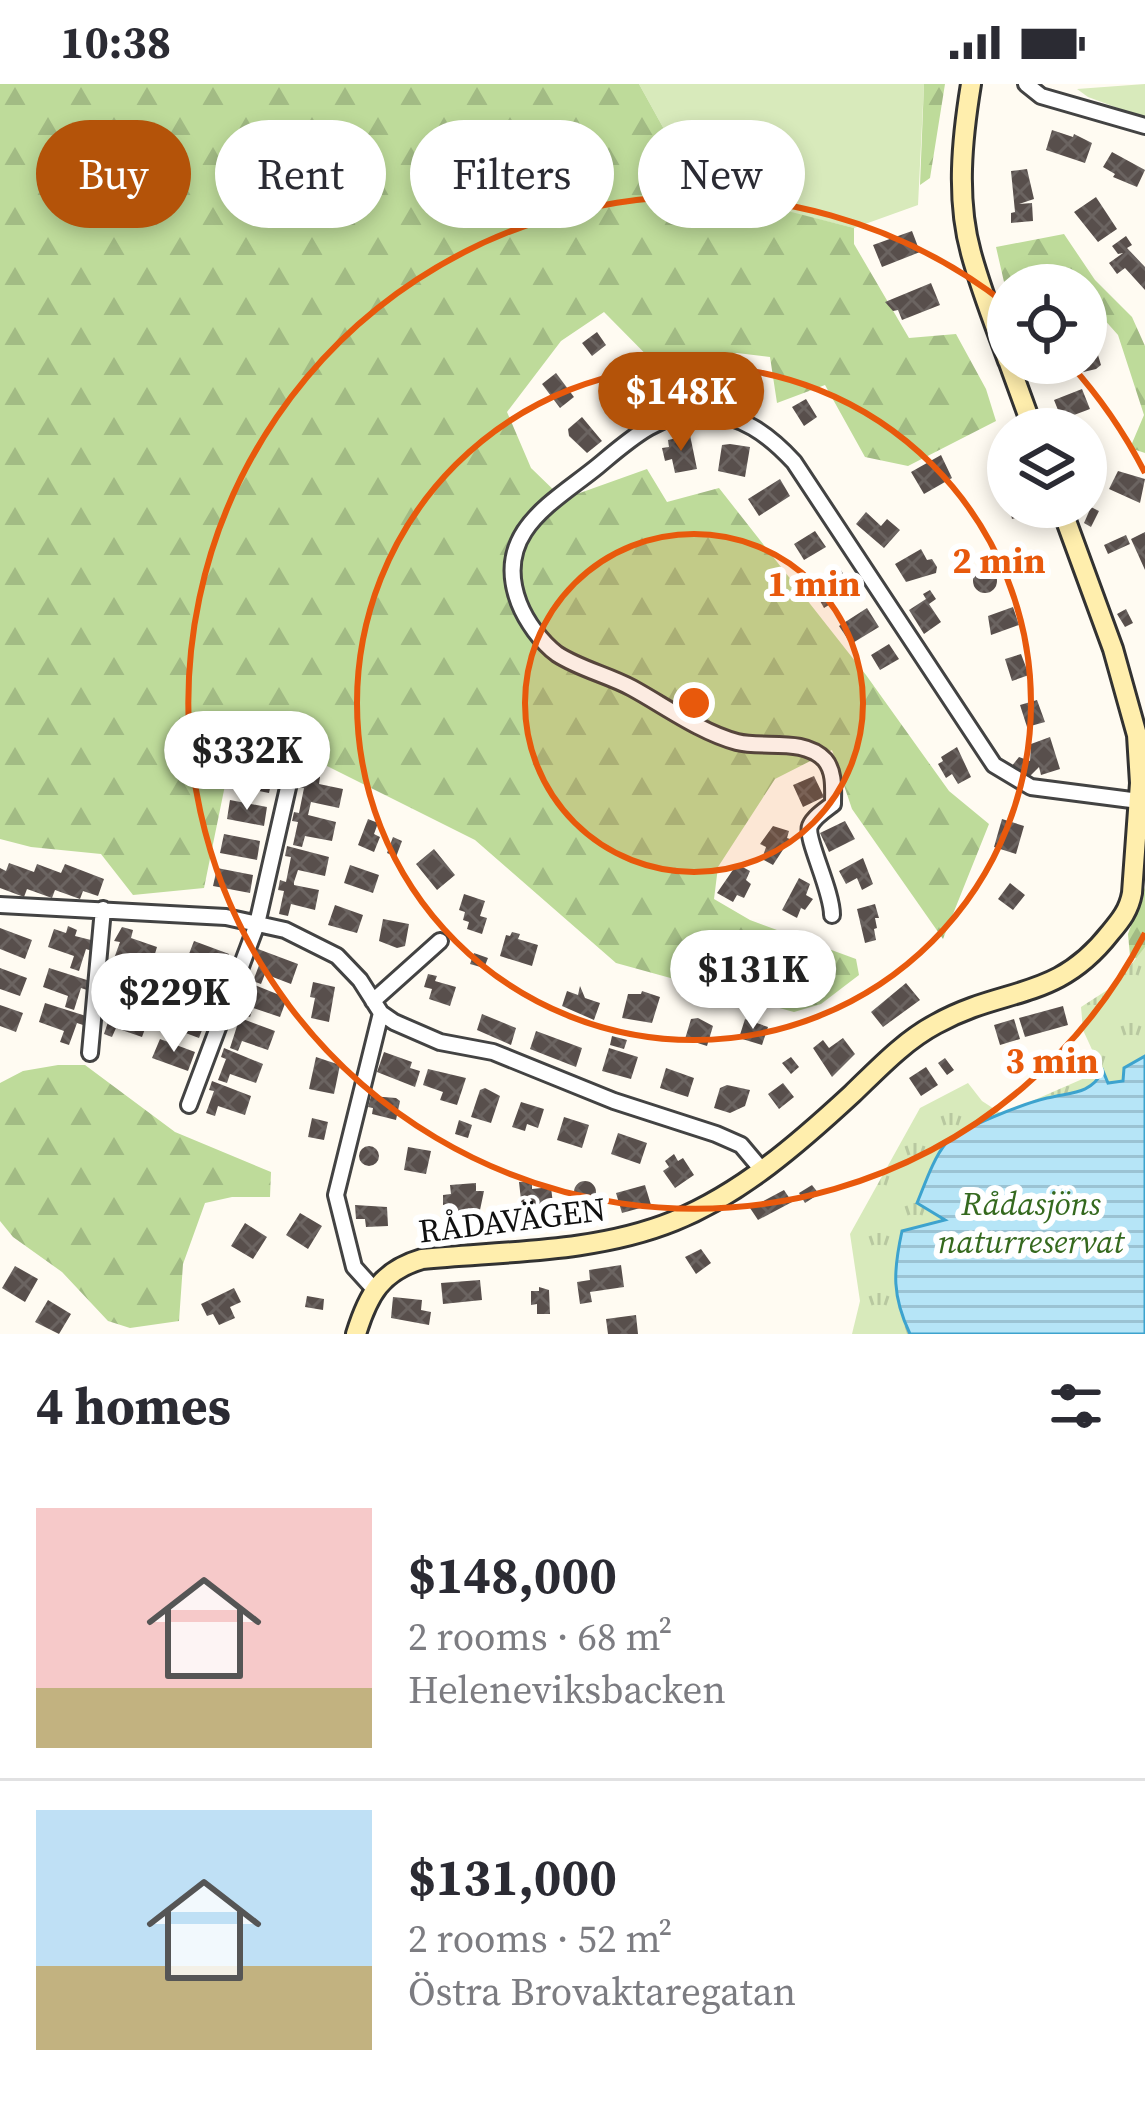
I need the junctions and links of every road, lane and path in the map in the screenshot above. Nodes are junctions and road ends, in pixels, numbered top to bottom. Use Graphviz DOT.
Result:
graph roads {
  1 [pos="971,84"];
  2 [pos="1026,84"];
  3 [pos="1145,126"];
  4 [pos="987,301"];
  5 [pos="1068,528"];
  6 [pos="1143,766"];
  7 [pos="292,770"];
  8 [pos="1139,801"];
  9 [pos="0,905"];
  10 [pos="103,909"];
  11 [pos="832,915"];
  12 [pos="257,924"];
  13 [pos="440,941"];
  14 [pos="377,1007"];
  15 [pos="90,1053"];
  16 [pos="189,1105"];
  17 [pos="763,1170"];
  18 [pos="373,1288"];
  19 [pos="356,1334"];
  1 -- 4 [label="street"];
  2 -- 3 [label="street"];
  5 -- 6 [label="street, RÅDAVÄGEN"];
  6 -- 8 [label="street, RÅDAVÄGEN"];
  7 -- 12 [label="street"];
  8 -- 11 [label="street"];
  8 -- 17 [label="street, RÅDAVÄGEN"];
  9 -- 10 [label="street"];
  10 -- 12 [label="street"];
  10 -- 15 [label="street"];
  12 -- 14 [label="street"];
  12 -- 16 [label="street"];
  13 -- 14 [label="street"];
  14 -- 17 [label="street"];
  14 -- 18 [label="street"];
  17 -- 18 [label="street, RÅDAVÄGEN"];
  18 -- 19 [label="street"];
}
